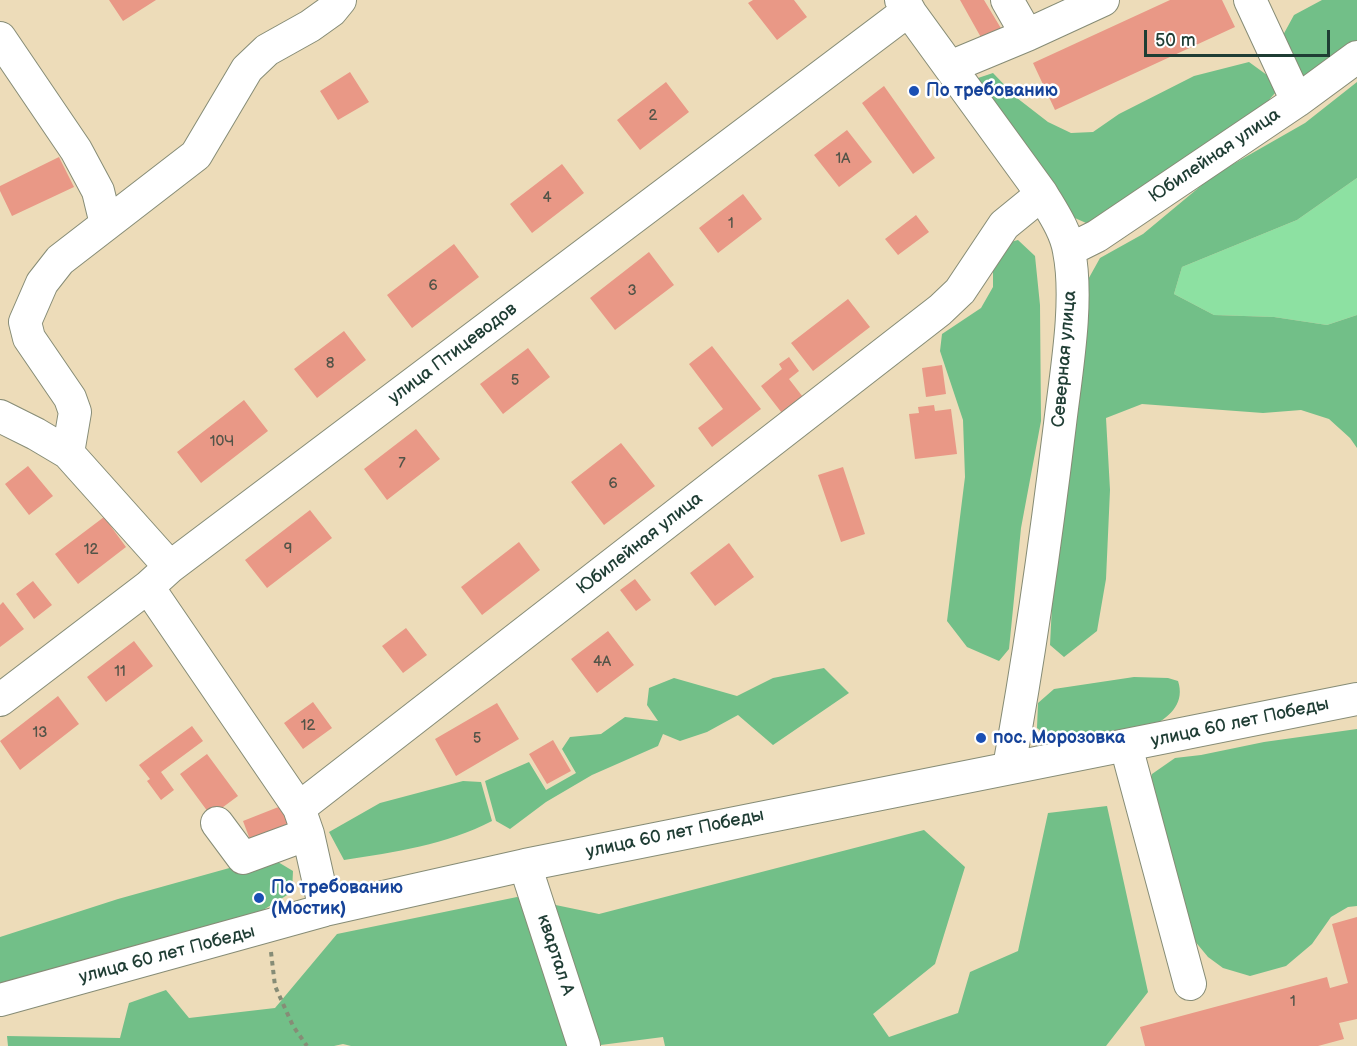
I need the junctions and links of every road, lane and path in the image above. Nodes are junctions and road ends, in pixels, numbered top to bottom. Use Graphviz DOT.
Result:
graph roads {
  1 [pos="340,0"];
  2 [pos="1007,0"];
  3 [pos="1103,0"];
  4 [pos="1250,0"];
  5 [pos="905,5"];
  6 [pos="1027,35"];
  7 [pos="0,38"];
  8 [pos="1357,57"];
  9 [pos="950,67"];
  10 [pos="1297,101"];
  11 [pos="1042,194"];
  12 [pos="106,224"];
  13 [pos="1069,250"];
  14 [pos="7,425"];
  15 [pos="68,453"];
  16 [pos="159,577"];
  17 [pos="1357,699"];
  18 [pos="0,700"];
  19 [pos="1126,746"];
  20 [pos="1009,767"];
  21 [pos="304,821"];
  22 [pos="217,823"];
  23 [pos="525,865"];
  24 [pos="325,910"];
  25 [pos="270,941"];
  26 [pos="1190,984"];
  27 [pos="0,1000"];
  28 [pos="307,1046"];
  29 [pos="584,1046"];
  1 -- 12 [label="street"];
  2 -- 6 [label="street"];
  3 -- 6 [label="street"];
  4 -- 10 [label="street"];
  5 -- 9 [label="street, Северная улица"];
  5 -- 16 [label="street, улица Птицеводов"];
  6 -- 9 [label="street"];
  7 -- 12 [label="street"];
  8 -- 10 [label="street, Юбилейная улица"];
  9 -- 11 [label="street, Северная улица"];
  10 -- 13 [label="street, Юбилейная улица"];
  11 -- 13 [label="street, Северная улица"];
  11 -- 21 [label="street, Юбилейная улица"];
  12 -- 15 [label="street"];
  13 -- 20 [label="street, Северная улица"];
  14 -- 15 [label="street"];
  15 -- 16 [label="street"];
  16 -- 18 [label="street, улица Птицеводов"];
  16 -- 21 [label="street"];
  17 -- 19 [label="street, улица 60 лет Победы"];
  19 -- 20 [label="street, улица 60 лет Победы"];
  19 -- 26 [label="street"];
  20 -- 23 [label="street, улица 60 лет Победы"];
  21 -- 22 [label="street, Юбилейная улица"];
  21 -- 24 [label="street"];
  23 -- 24 [label="street, улица 60 лет Победы"];
  23 -- 29 [label="street, квартал А"];
  24 -- 27 [label="street, улица 60 лет Победы"];
  25 -- 28 [label="path"];
}
